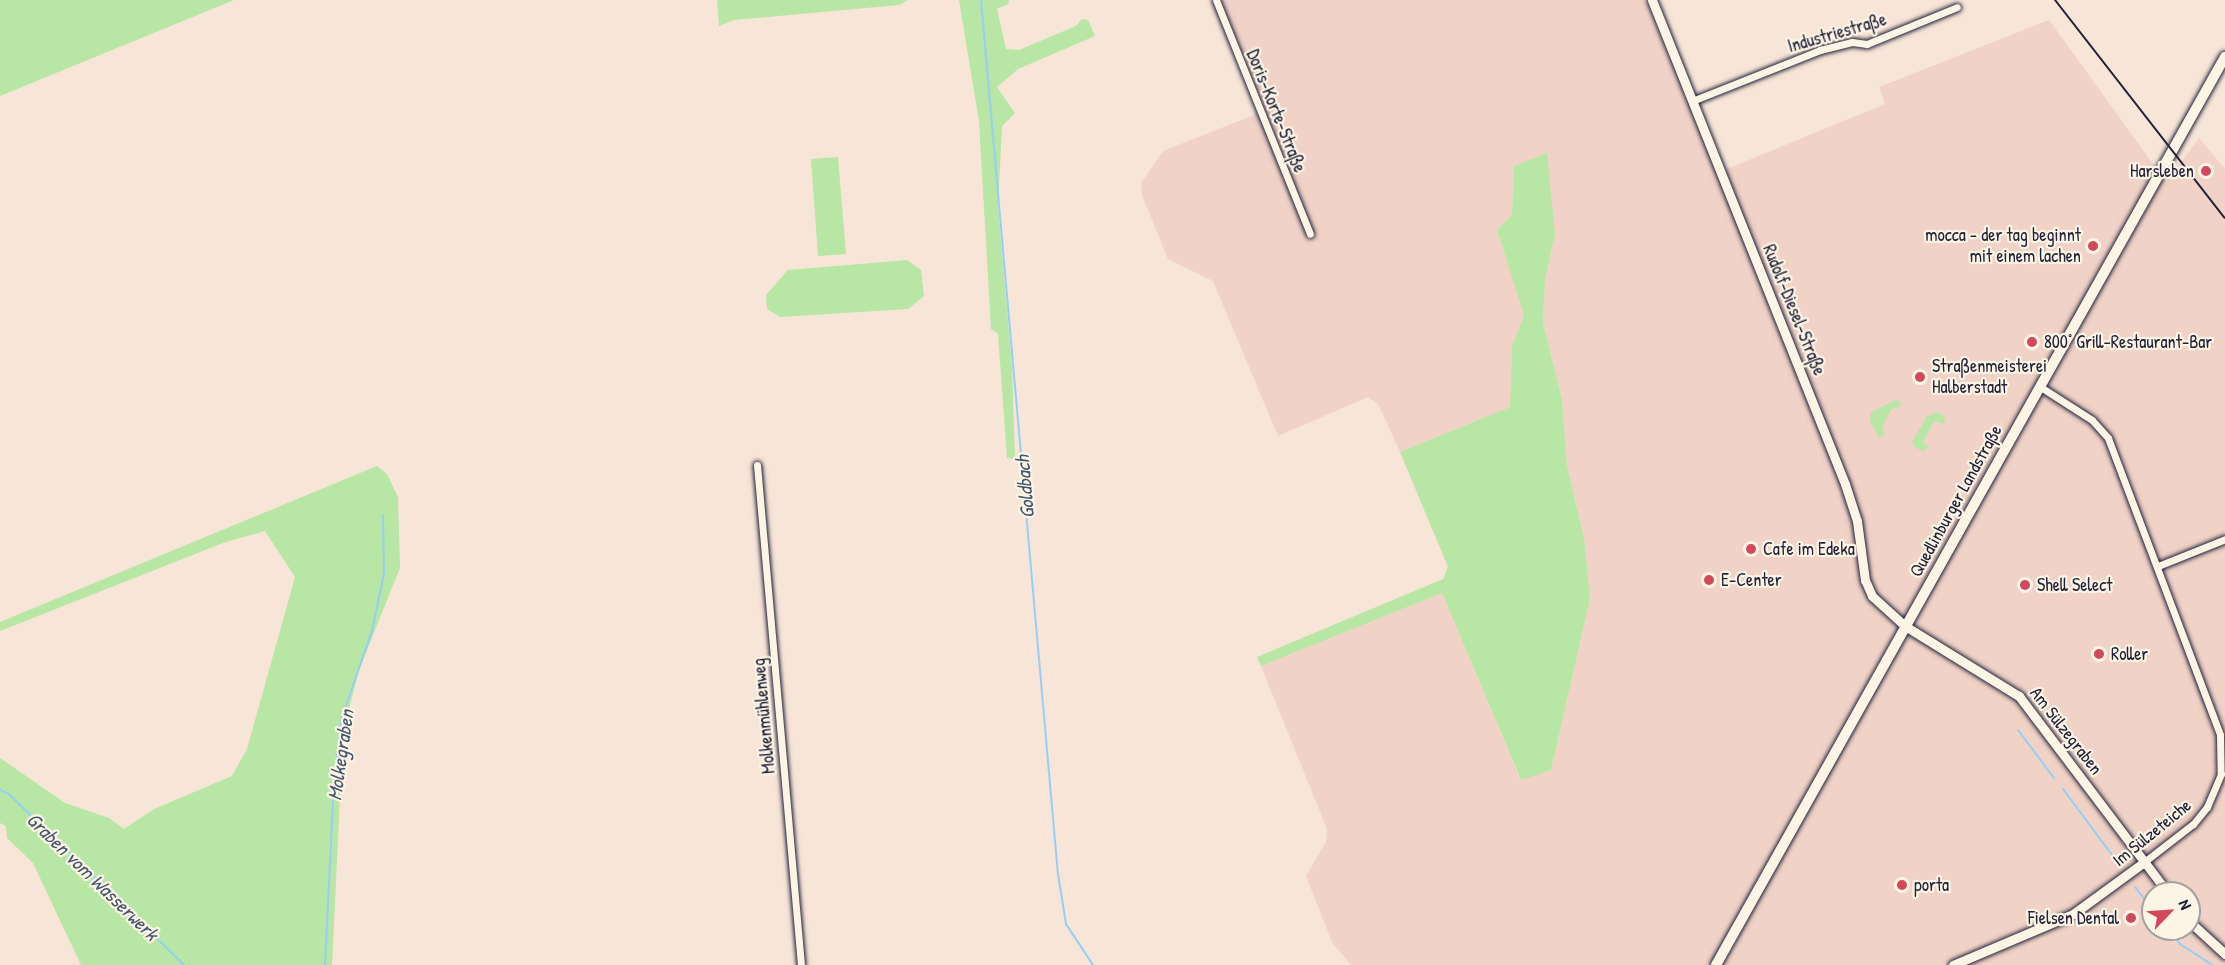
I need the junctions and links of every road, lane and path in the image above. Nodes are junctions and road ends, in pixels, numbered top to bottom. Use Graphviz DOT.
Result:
graph roads {
  1 [pos="1216,0"];
  2 [pos="1652,0"];
  3 [pos="1957,7"];
  4 [pos="2225,57"];
  5 [pos="1692,100"];
  6 [pos="1310,234"];
  7 [pos="2039,386"];
  8 [pos="757,465"];
  9 [pos="2225,539"];
  10 [pos="2158,566"];
  11 [pos="1905,626"];
  12 [pos="2144,861"];
  13 [pos="2159,881"];
  14 [pos="2201,932"];
  15 [pos="2225,954"];
  16 [pos="801,965"];
  17 [pos="1716,965"];
  18 [pos="1953,965"];
  1 -- 6 [label="street, Doris-Korte-Straße"];
  2 -- 5 [label="street, Rudolf-Diesel-Straße"];
  3 -- 5 [label="street, Industriestraße"];
  4 -- 7 [label="main road, Quedlinburger Landstraße"];
  5 -- 11 [label="street, Rudolf-Diesel-Straße"];
  7 -- 10 [label="street, Im Sülzeteiche"];
  7 -- 11 [label="main road, Quedlinburger Landstraße"];
  8 -- 16 [label="street, Molkenmühlenweg"];
  9 -- 10 [label="street"];
  10 -- 12 [label="street, Im Sülzeteiche"];
  11 -- 12 [label="street, Am Sülzegraben"];
  11 -- 17 [label="main road, Quedlinburger Landstraße"];
  12 -- 13 [label="street, Am Sülzegraben"];
  12 -- 18 [label="street, Im Sülzeteiche"];
  14 -- 15 [label="street"];
}
